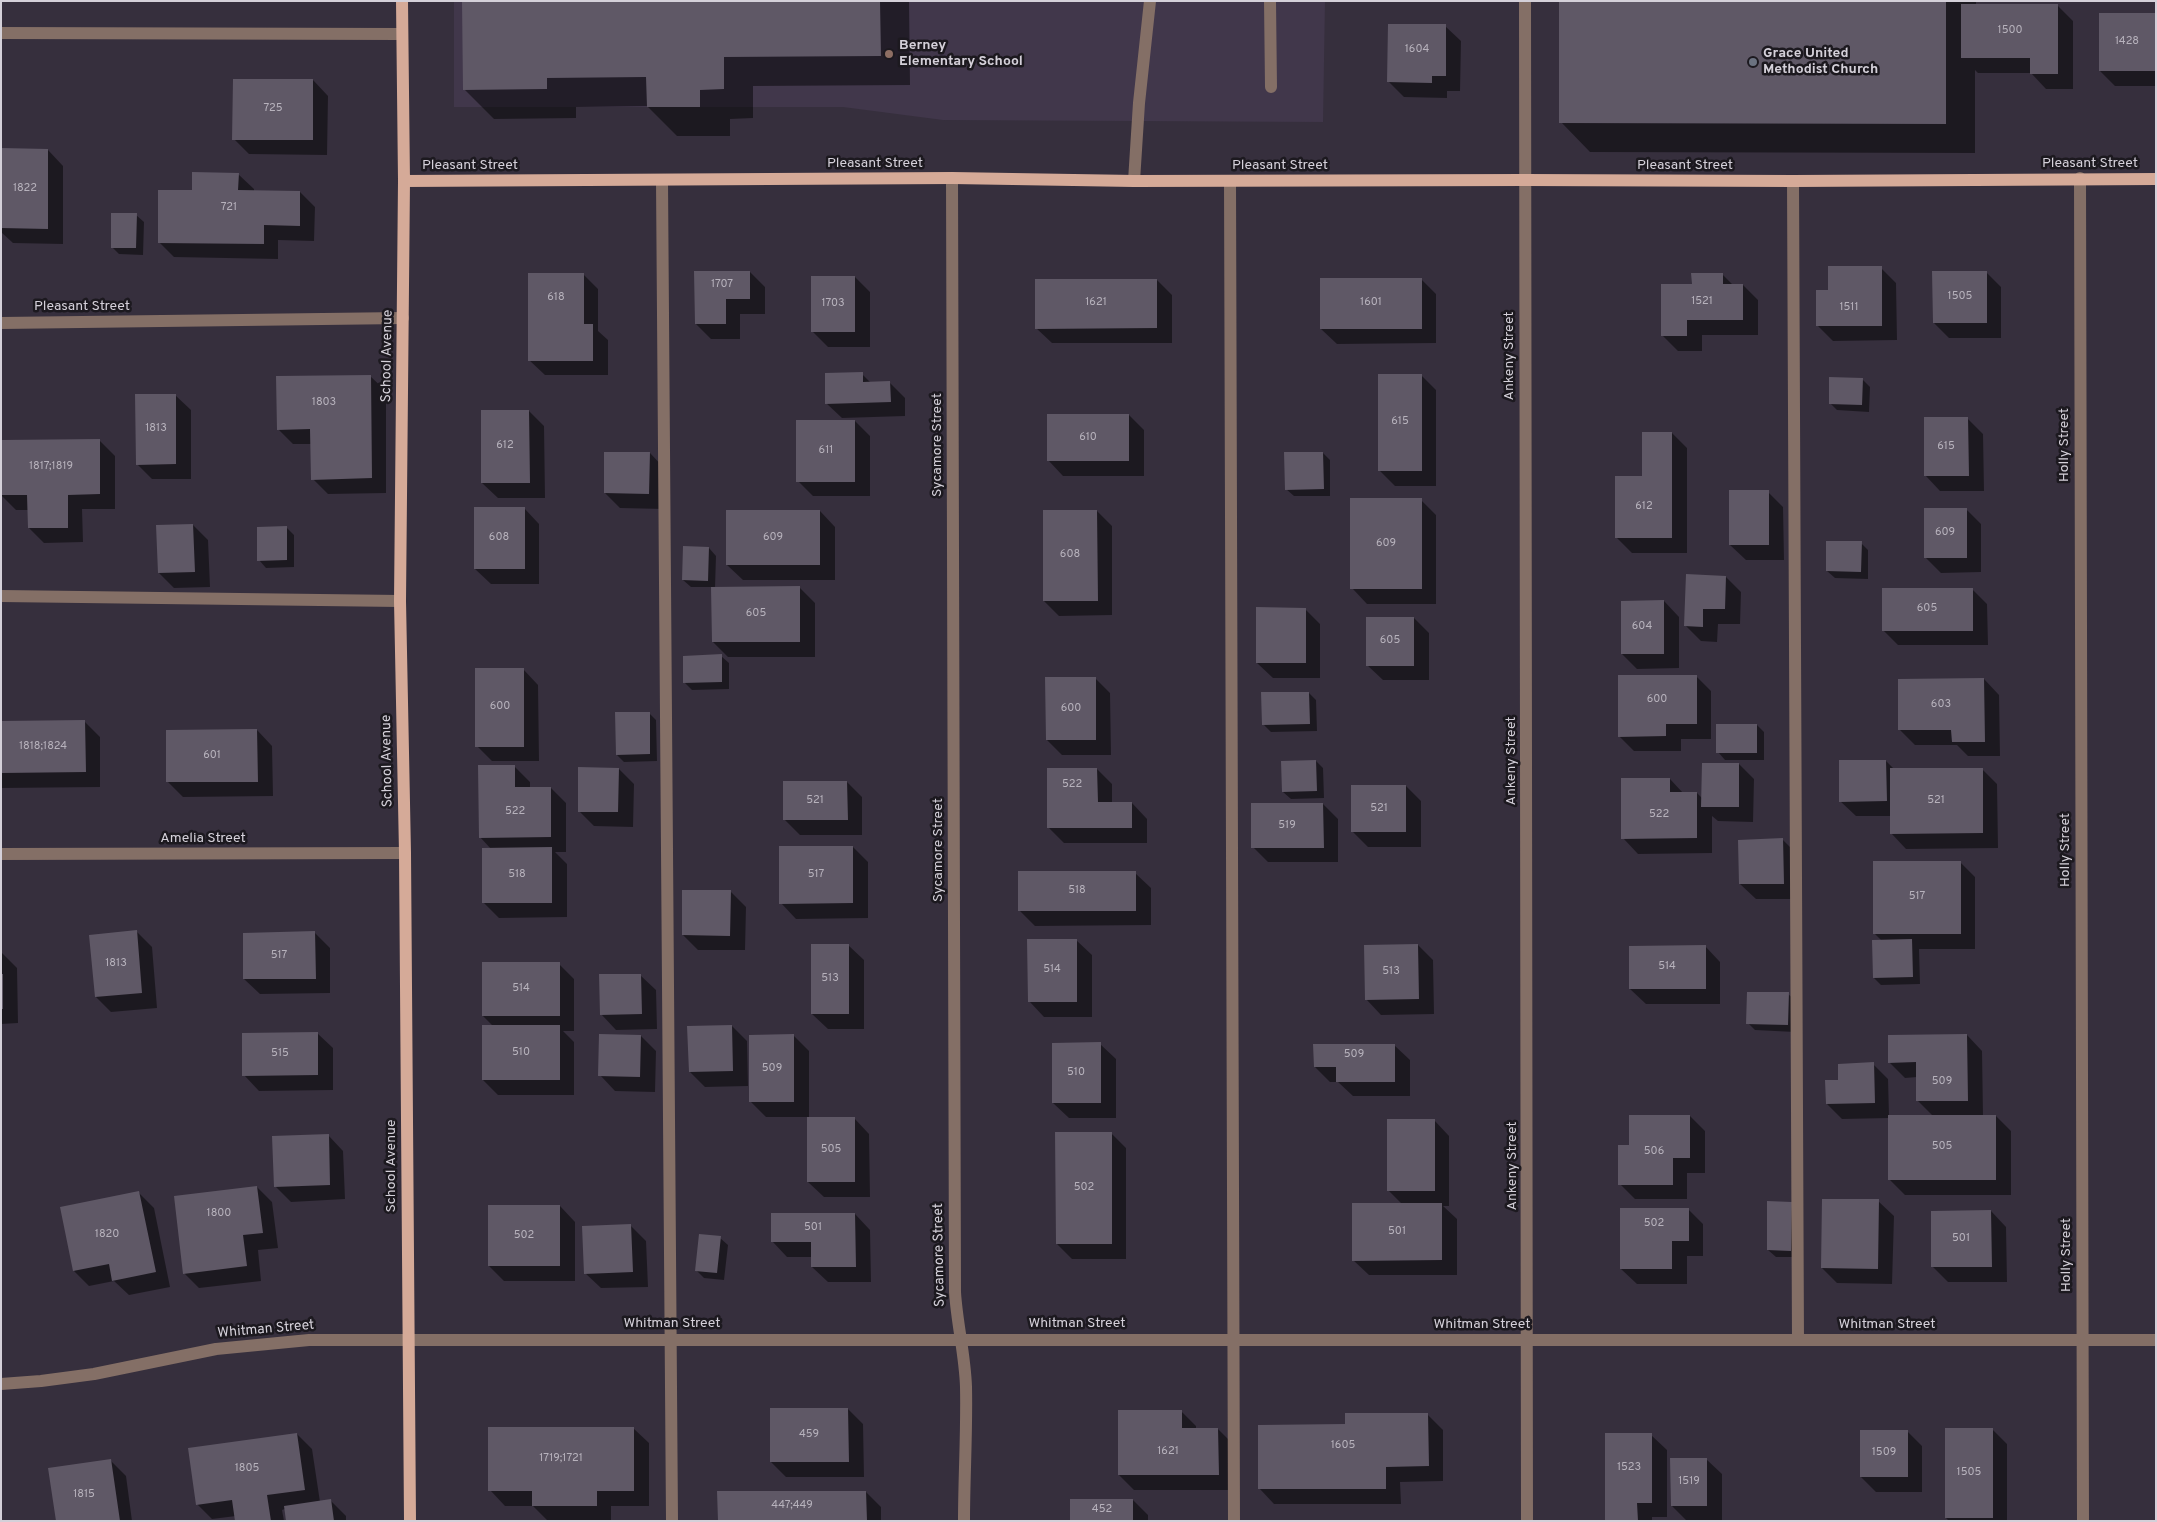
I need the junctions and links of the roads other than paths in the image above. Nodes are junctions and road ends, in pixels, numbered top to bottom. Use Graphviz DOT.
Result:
graph roads {
  1 [pos="402,1"];
  2 [pos="1150,1"];
  3 [pos="1270,1"];
  4 [pos="1525,1"];
  5 [pos="1,33"];
  6 [pos="402,34"];
  7 [pos="1271,87"];
  8 [pos="952,178"];
  9 [pos="2080,178"];
  10 [pos="2156,179"];
  11 [pos="1525,180"];
  12 [pos="404,181"];
  13 [pos="662,181"];
  14 [pos="1134,181"];
  15 [pos="1230,181"];
  16 [pos="1793,182"];
  17 [pos="403,318"];
  18 [pos="1,323"];
  19 [pos="1,596"];
  20 [pos="400,601"];
  21 [pos="405,853"];
  22 [pos="1,854"];
  23 [pos="408,1339"];
  24 [pos="671,1339"];
  25 [pos="960,1339"];
  26 [pos="1233,1339"];
  27 [pos="1528,1340"];
  28 [pos="1798,1340"];
  29 [pos="2082,1340"];
  30 [pos="2156,1340"];
  31 [pos="1,1384"];
  32 [pos="410,1521"];
  33 [pos="672,1521"];
  34 [pos="964,1521"];
  35 [pos="1234,1521"];
  36 [pos="1527,1521"];
  37 [pos="2083,1521"];
  1 -- 6 [label="main road, School Avenue"];
  2 -- 14 [label="street"];
  3 -- 7 [label="street"];
  4 -- 11 [label="street, Ankeny Street"];
  5 -- 6 [label="street"];
  6 -- 12 [label="main road, School Avenue"];
  8 -- 13 [label="main road, Pleasant Street"];
  8 -- 14 [label="main road, Pleasant Street"];
  8 -- 25 [label="street, Sycamore Street"];
  9 -- 10 [label="main road, Pleasant Street"];
  9 -- 16 [label="main road, Pleasant Street"];
  9 -- 29 [label="street, Holly Street"];
  11 -- 15 [label="main road, Pleasant Street"];
  11 -- 16 [label="main road, Pleasant Street"];
  11 -- 27 [label="street, Ankeny Street"];
  12 -- 13 [label="main road, Pleasant Street"];
  12 -- 17 [label="main road, School Avenue"];
  13 -- 24 [label="street"];
  14 -- 15 [label="main road, Pleasant Street"];
  15 -- 26 [label="street"];
  16 -- 28 [label="street"];
  17 -- 18 [label="street, Pleasant Street"];
  17 -- 20 [label="main road, School Avenue"];
  19 -- 20 [label="street"];
  20 -- 21 [label="main road, School Avenue"];
  21 -- 22 [label="street, Amelia Street"];
  21 -- 23 [label="main road, School Avenue"];
  23 -- 24 [label="street, Whitman Street"];
  23 -- 31 [label="street, Whitman Street"];
  23 -- 32 [label="main road, School Avenue"];
  24 -- 25 [label="street, Whitman Street"];
  24 -- 33 [label="street"];
  25 -- 26 [label="street, Whitman Street"];
  25 -- 34 [label="street, Sycamore Street"];
  26 -- 27 [label="street, Whitman Street"];
  26 -- 35 [label="street"];
  27 -- 28 [label="street, Whitman Street"];
  27 -- 36 [label="street, Ankeny Street"];
  28 -- 29 [label="street, Whitman Street"];
  29 -- 30 [label="street, Whitman Street"];
  29 -- 37 [label="street, Holly Street"];
}
